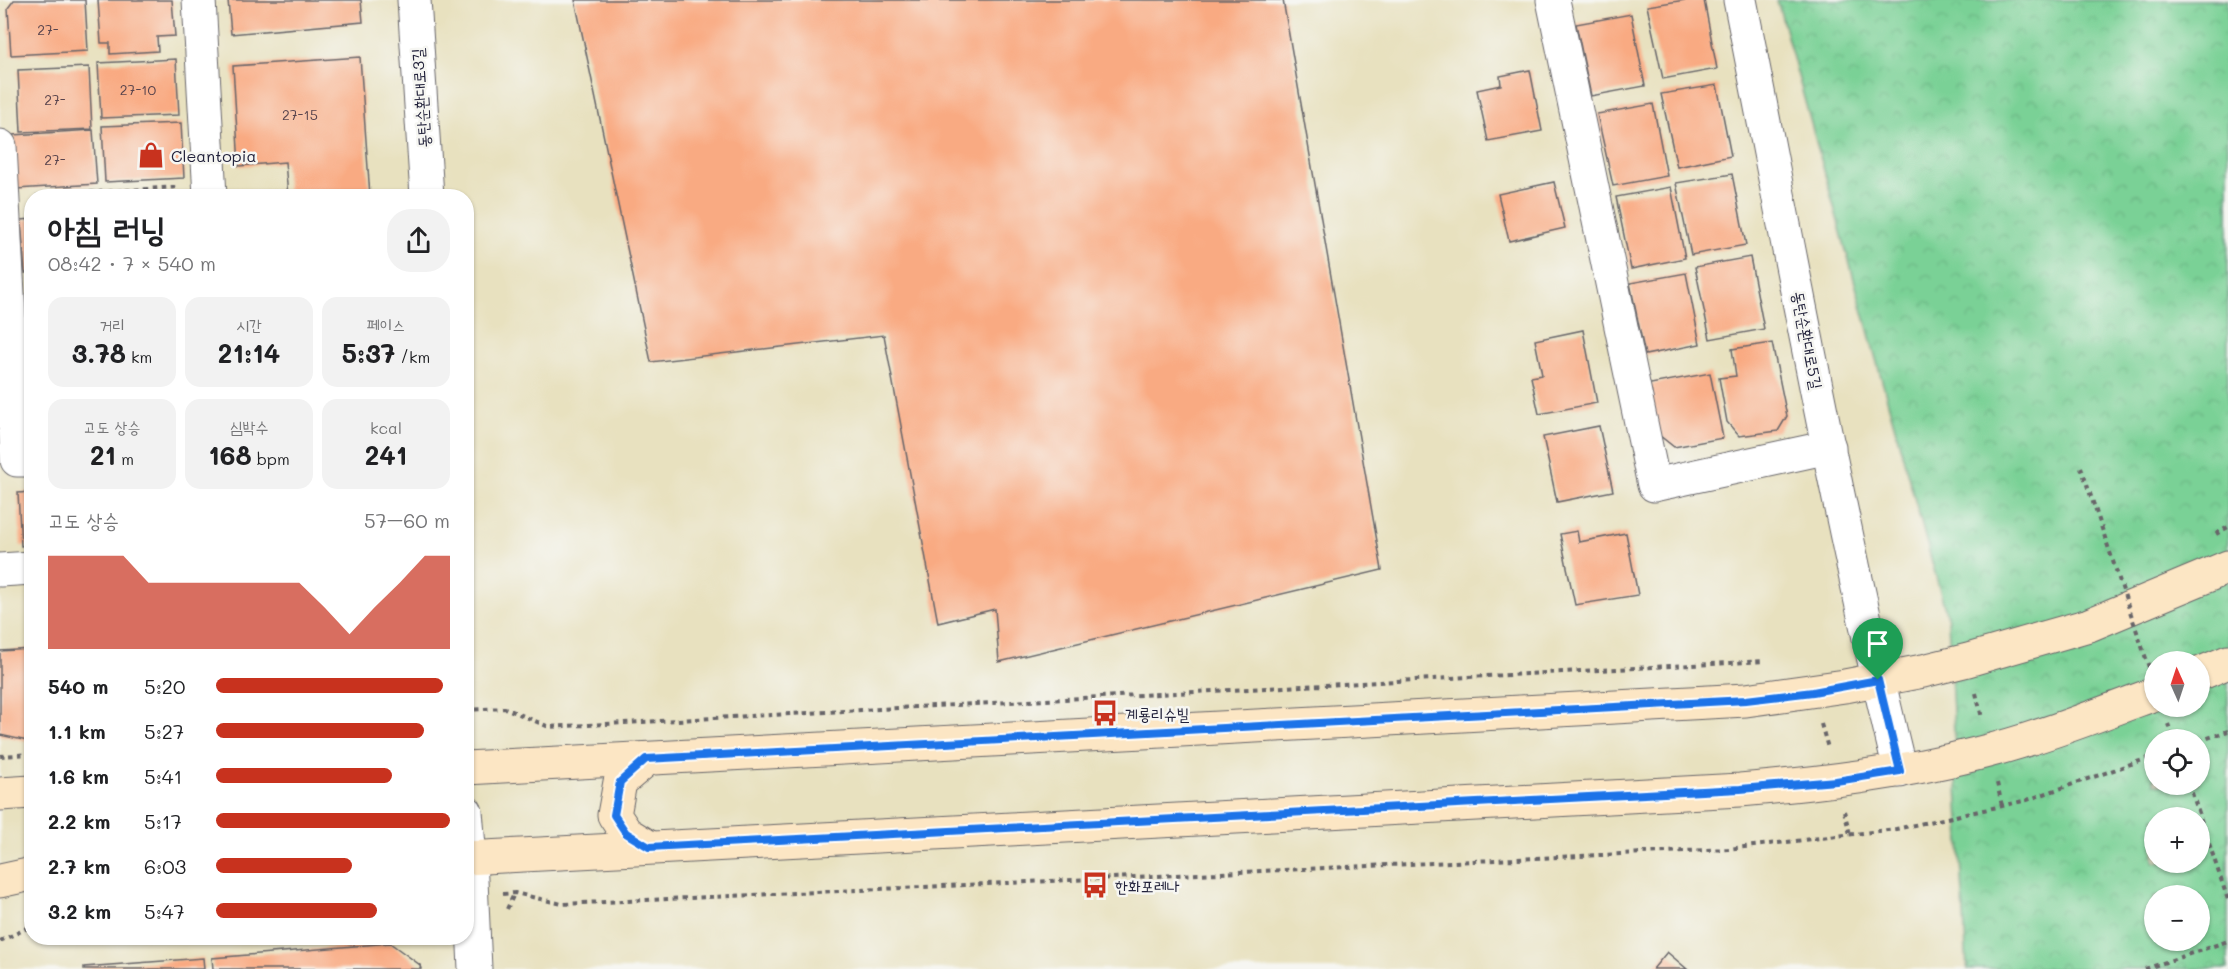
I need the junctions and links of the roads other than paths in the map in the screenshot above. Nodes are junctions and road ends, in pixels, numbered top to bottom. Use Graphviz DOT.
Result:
graph roads {
  1 [pos="199,0"];
  2 [pos="414,0"];
  3 [pos="1553,0"];
  4 [pos="1740,0"];
  5 [pos="0,146"];
  6 [pos="209,189"];
  7 [pos="427,189"];
  8 [pos="1829,447"];
  9 [pos="24,460"];
  10 [pos="2228,567"];
  11 [pos="24,568"];
  12 [pos="0,570"];
  13 [pos="2228,662"];
  14 [pos="2210,669"];
  15 [pos="1878,680"];
  16 [pos="2144,698"];
  17 [pos="646,759"];
  18 [pos="474,768"];
  19 [pos="1900,771"];
  20 [pos="24,792"];
  21 [pos="0,794"];
  22 [pos="649,847"];
  23 [pos="474,858"];
  24 [pos="24,876"];
  25 [pos="0,881"];
  26 [pos="24,885"];
  27 [pos="0,886"];
  28 [pos="473,945"];
  29 [pos="475,969"];
  1 -- 6 [label="street"];
  2 -- 7 [label="street, 동탄순환대로3길"];
  3 -- 8 [label="street"];
  4 -- 8 [label="street, 동탄순환대로5길"];
  5 -- 9 [label="street"];
  8 -- 15 [label="street, 동탄순환대로5길"];
  10 -- 15 [label="main road"];
  11 -- 12 [label="street"];
  13 -- 14 [label="main road"];
  15 -- 17 [label="main road"];
  15 -- 19 [label="street, 동탄순환대로5길"];
  16 -- 19 [label="main road"];
  17 -- 18 [label="main road"];
  17 -- 22 [label="main road"];
  19 -- 22 [label="main road"];
  20 -- 21 [label="main road"];
  22 -- 23 [label="main road"];
  24 -- 25 [label="main road"];
  26 -- 27 [label="main road"];
  28 -- 29 [label="street"];
}
